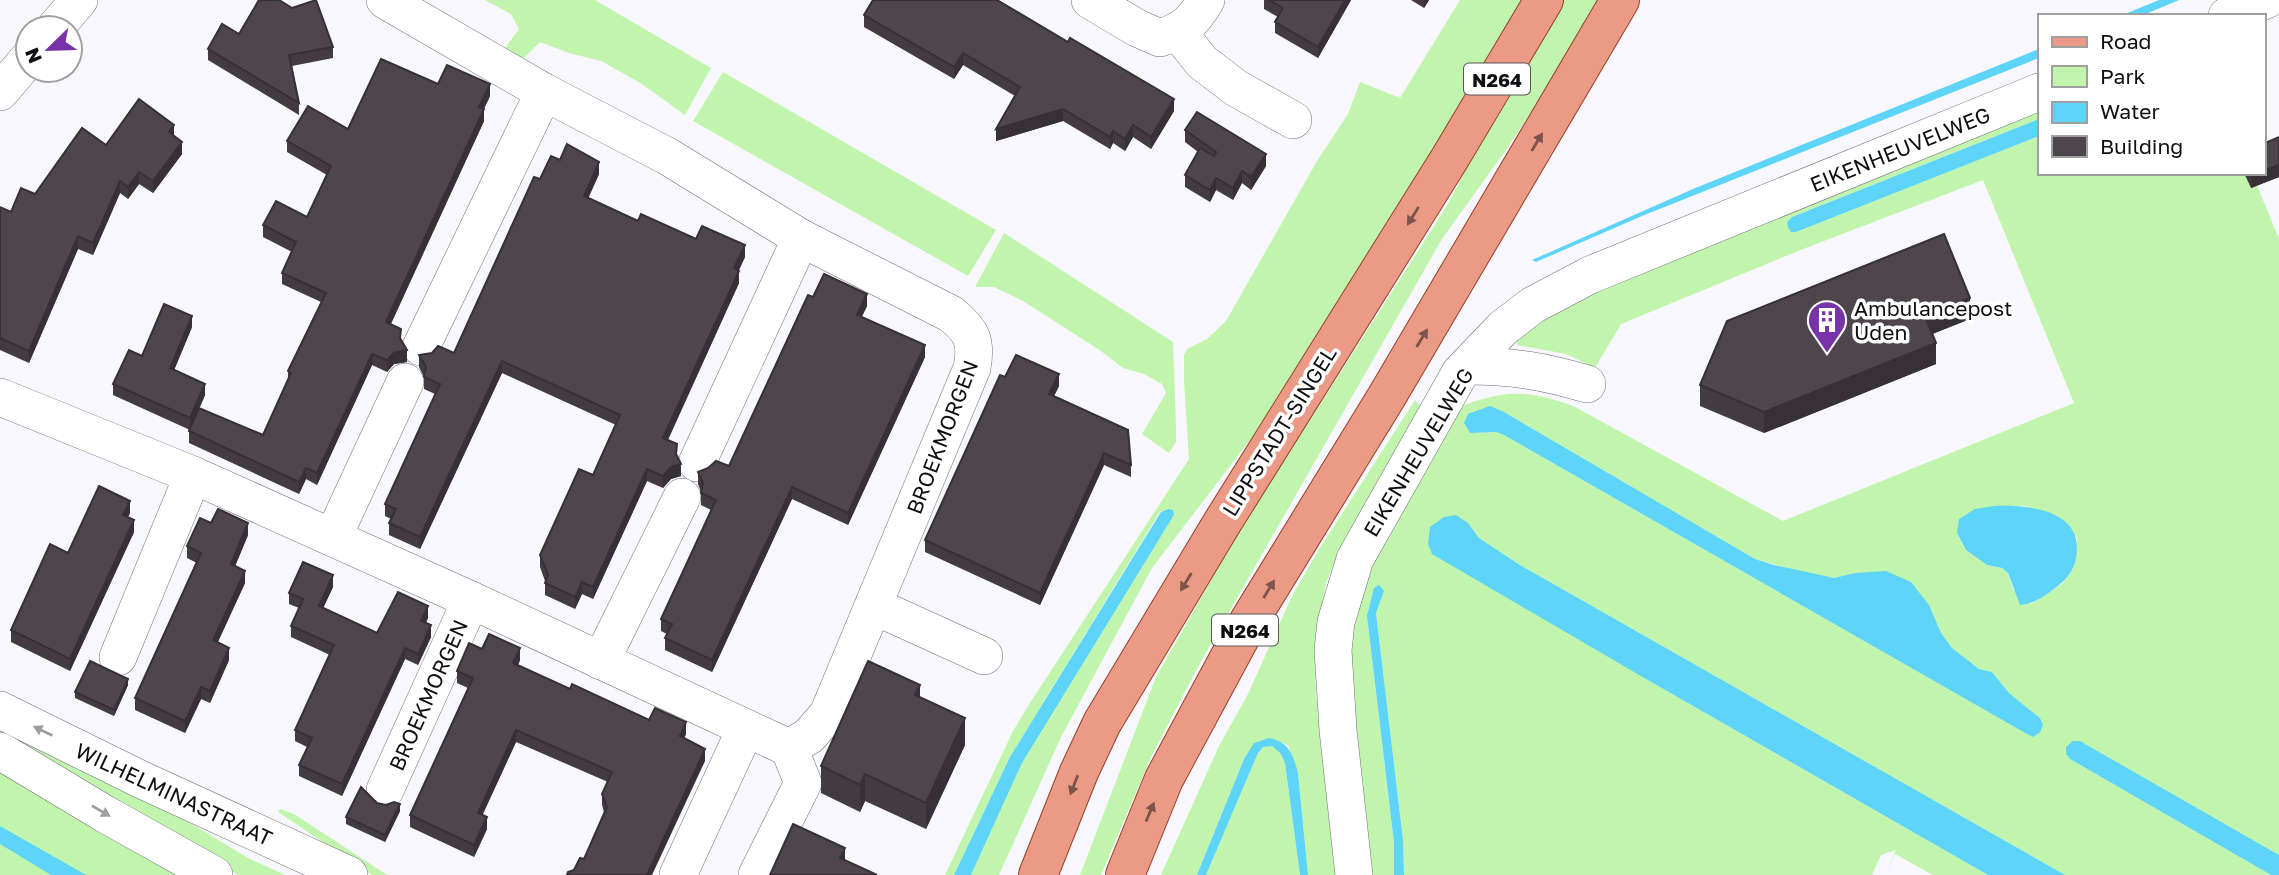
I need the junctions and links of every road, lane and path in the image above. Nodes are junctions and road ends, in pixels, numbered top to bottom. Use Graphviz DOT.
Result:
graph roads {
  1 [pos="79,0"];
  2 [pos="385,0"];
  3 [pos="1090,0"];
  4 [pos="1206,0"];
  5 [pos="1544,0"];
  6 [pos="1620,0"];
  7 [pos="2266,0"];
  8 [pos="67,14"];
  9 [pos="2232,14"];
  10 [pos="1178,32"];
  11 [pos="14,76"];
  12 [pos="0,92"];
  13 [pos="544,92"];
  14 [pos="2038,92"];
  15 [pos="1293,120"];
  16 [pos="801,237"];
  17 [pos="421,347"];
  18 [pos="1467,366"];
  19 [pos="405,382"];
  20 [pos="1587,384"];
  21 [pos="0,397"];
  22 [pos="697,463"];
  23 [pos="193,475"];
  24 [pos="682,497"];
  25 [pos="333,537"];
  26 [pos="471,600"];
  27 [pos="874,606"];
  28 [pos="984,656"];
  29 [pos="118,657"];
  30 [pos="601,661"];
  31 [pos="0,710"];
  32 [pos="746,728"];
  33 [pos="789,748"];
  34 [pos="0,751"];
  35 [pos="384,790"];
  36 [pos="214,875"];
  37 [pos="349,875"];
  38 [pos="678,875"];
  39 [pos="757,875"];
  40 [pos="1038,875"];
  41 [pos="1125,875"];
  42 [pos="1354,875"];
  1 -- 8 [label="street"];
  2 -- 13 [label="street, BROEKMORGEN"];
  3 -- 10 [label="street"];
  4 -- 10 [label="street"];
  5 -- 40 [label="main road, LIPPSTADT-SINGEL / N264, one-way"];
  41 -- 6 [label="main road, N264, one-way"];
  7 -- 9 [label="street"];
  10 -- 15 [label="street"];
  11 -- 12 [label="street"];
  13 -- 16 [label="street, BROEKMORGEN"];
  13 -- 17 [label="street"];
  14 -- 18 [label="street, EIKENHEUVELWEG"];
  16 -- 22 [label="street"];
  16 -- 27 [label="street, BROEKMORGEN"];
  18 -- 20 [label="street"];
  18 -- 42 [label="street, EIKENHEUVELWEG"];
  19 -- 25 [label="street"];
  21 -- 23 [label="street, BROEKMORGEN"];
  23 -- 25 [label="street, BROEKMORGEN"];
  23 -- 29 [label="street"];
  24 -- 30 [label="street"];
  25 -- 26 [label="street, BROEKMORGEN"];
  26 -- 30 [label="street, BROEKMORGEN"];
  26 -- 35 [label="street, BROEKMORGEN"];
  27 -- 28 [label="street"];
  27 -- 33 [label="street, BROEKMORGEN"];
  30 -- 32 [label="street, BROEKMORGEN"];
  37 -- 31 [label="street, WILHELMINASTRAAT, one-way"];
  32 -- 33 [label="street, BROEKMORGEN"];
  32 -- 38 [label="street"];
  33 -- 39 [label="street"];
  34 -- 36 [label="street, WILHELMINASTRAAT, one-way"];
}
